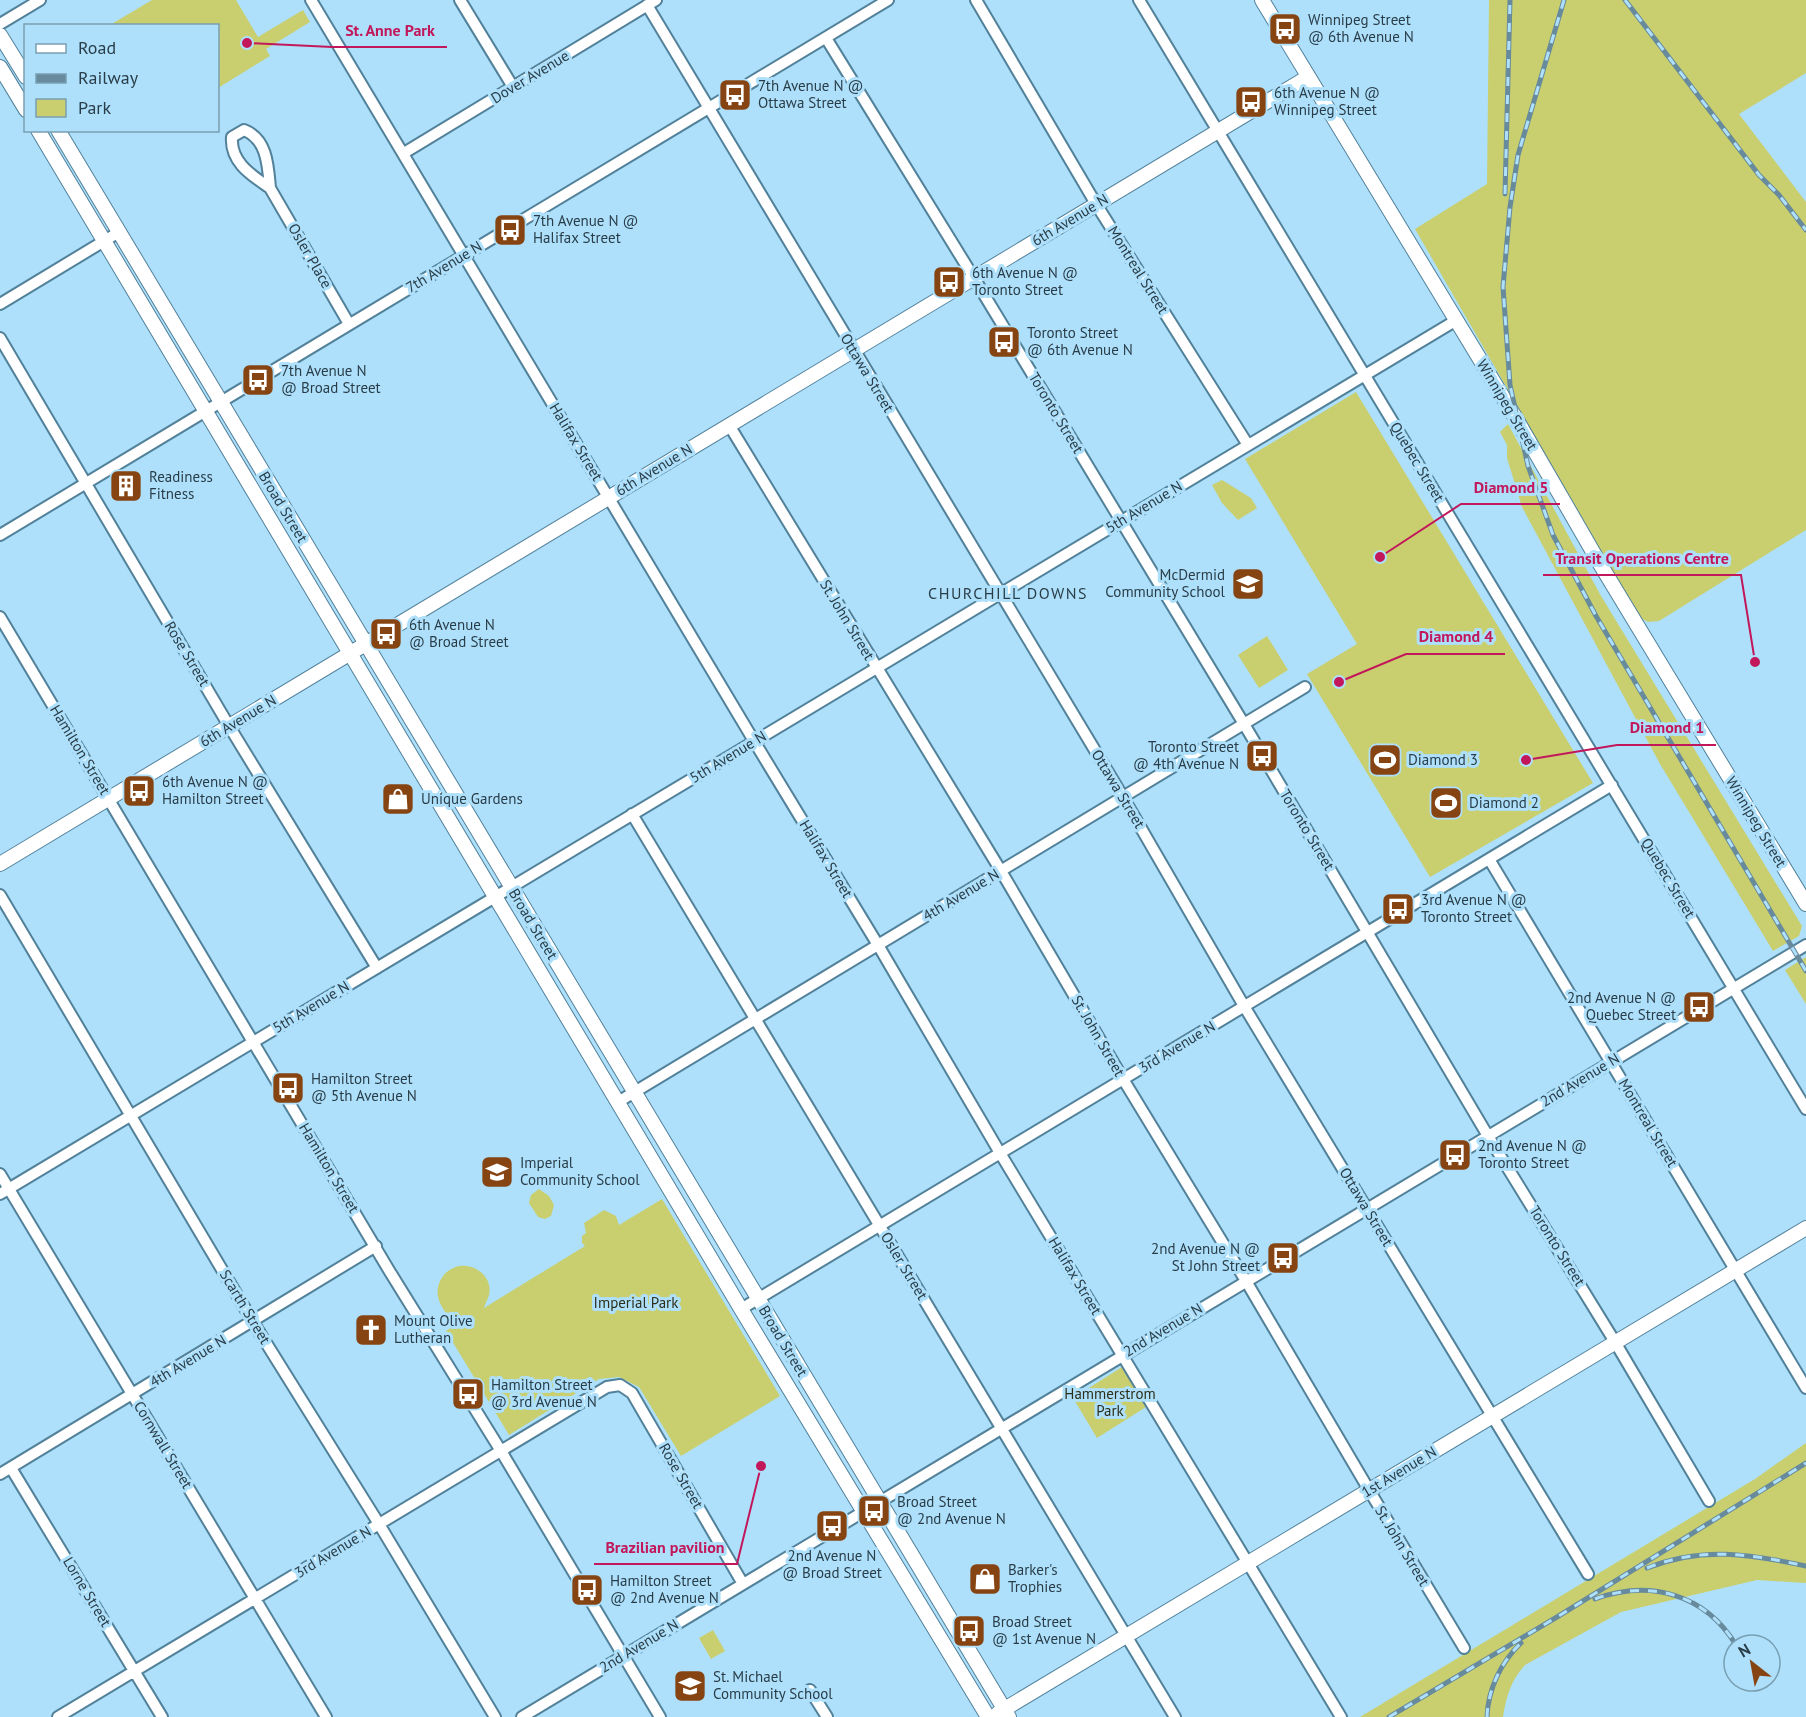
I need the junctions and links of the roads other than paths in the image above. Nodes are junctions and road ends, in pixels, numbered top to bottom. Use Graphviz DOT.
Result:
graph roads {
  1 [pos="39,0"];
  2 [pos="311,0"];
  3 [pos="460,0"];
  4 [pos="888,0"];
  5 [pos="976,0"];
  6 [pos="1139,0"];
  7 [pos="1262,0"];
  8 [pos="651,3"];
  9 [pos="0,24"];
  10 [pos="0,34"];
  11 [pos="825,38"];
  12 [pos="0,67"];
  13 [pos="24,74"];
  14 [pos="1308,77"];
  15 [pos="513,87"];
  16 [pos="24,107"];
  17 [pos="708,108"];
  18 [pos="1219,131"];
  19 [pos="39,132"];
  20 [pos="58,132"];
  21 [pos="404,153"];
  22 [pos="270,188"];
  23 [pos="1096,204"];
  24 [pos="119,232"];
  25 [pos="104,241"];
  26 [pos="465,254"];
  27 [pos="974,278"];
  28 [pos="0,304"];
  29 [pos="1455,321"];
  30 [pos="349,324"];
  31 [pos="0,338"];
  32 [pos="853,351"];
  33 [pos="1364,375"];
  34 [pos="220,401"];
  35 [pos="204,411"];
  36 [pos="729,425"];
  37 [pos="1248,445"];
  38 [pos="86,483"];
  39 [pos="609,498"];
  40 [pos="1121,521"];
  41 [pos="0,535"];
  42 [pos="1000,594"];
  43 [pos="0,617"];
  44 [pos="365,644"];
  45 [pos="350,653"];
  46 [pos="876,668"];
  47 [pos="1305,687"];
  48 [pos="1244,724"];
  49 [pos="229,726"];
  50 [pos="754,741"];
  51 [pos="1612,785"];
  52 [pos="1123,797"];
  53 [pos="109,798"];
  54 [pos="632,814"];
  55 [pos="1489,859"];
  56 [pos="0,864"];
  57 [pos="1001,871"];
  58 [pos="511,887"];
  59 [pos="0,895"];
  60 [pos="495,897"];
  61 [pos="1806,904"];
  62 [pos="1368,932"];
  63 [pos="878,945"];
  64 [pos="1806,945"];
  65 [pos="377,968"];
  66 [pos="1734,988"];
  67 [pos="1244,1006"];
  68 [pos="756,1018"];
  69 [pos="253,1042"];
  70 [pos="1611,1062"];
  71 [pos="1123,1079"];
  72 [pos="634,1092"];
  73 [pos="618,1102"];
  74 [pos="1806,1109"];
  75 [pos="131,1115"];
  76 [pos="1488,1136"];
  77 [pos="1000,1153"];
  78 [pos="0,1174"];
  79 [pos="4,1191"];
  80 [pos="1366,1209"];
  81 [pos="879,1226"];
  82 [pos="1806,1228"];
  83 [pos="375,1246"];
  84 [pos="1736,1270"];
  85 [pos="1246,1281"];
  86 [pos="758,1299"];
  87 [pos="741,1309"];
  88 [pos="253,1322"];
  89 [pos="1615,1342"];
  90 [pos="1123,1354"];
  91 [pos="607,1387"];
  92 [pos="1806,1388"];
  93 [pos="133,1394"];
  94 [pos="1493,1416"];
  95 [pos="1001,1427"];
  96 [pos="501,1451"];
  97 [pos="10,1468"];
  98 [pos="0,1474"];
  99 [pos="1369,1490"];
  100 [pos="1709,1501"];
  101 [pos="879,1502"];
  102 [pos="863,1512"];
  103 [pos="379,1524"];
  104 [pos="1248,1563"];
  105 [pos="1588,1574"];
  106 [pos="743,1584"];
  107 [pos="255,1598"];
  108 [pos="1127,1636"];
  109 [pos="1464,1648"];
  110 [pos="622,1656"];
  111 [pos="134,1671"];
  112 [pos="810,1690"];
  113 [pos="1007,1713"];
  114 [pos="58,1717"];
  115 [pos="162,1717"];
  116 [pos="326,1717"];
  117 [pos="495,1717"];
  118 [pos="522,1717"];
  119 [pos="660,1717"];
  120 [pos="827,1717"];
  121 [pos="990,1717"];
  122 [pos="1175,1717"];
  123 [pos="1341,1717"];
  1 -- 9 [label="street"];
  2 -- 21 [label="street, Halifax Street"];
  3 -- 15 [label="street"];
  4 -- 11 [label="street, 7th Avenue N"];
  5 -- 23 [label="street, Montreal Street"];
  6 -- 18 [label="street, Quebec Street"];
  7 -- 14 [label="main road, Winnipeg Street"];
  8 -- 15 [label="street, Dover Avenue"];
  8 -- 17 [label="street, Ottawa Street"];
  10 -- 13 [label="main road"];
  11 -- 17 [label="street, 7th Avenue N"];
  11 -- 27 [label="street, Toronto Street"];
  12 -- 16 [label="main road"];
  14 -- 18 [label="main road, 6th Avenue N"];
  14 -- 29 [label="main road, Winnipeg Street"];
  15 -- 21 [label="street, Dover Avenue"];
  17 -- 26 [label="street, 7th Avenue N"];
  17 -- 32 [label="street, Ottawa Street"];
  18 -- 23 [label="main road, 6th Avenue N"];
  18 -- 33 [label="street, Quebec Street"];
  19 -- 25 [label="main road, Broad Street"];
  20 -- 24 [label="main road, Broad Street"];
  21 -- 26 [label="street, Halifax Street"];
  22 -- 22 [label="street, Osler Place"];
  22 -- 30 [label="street, Osler Place"];
  23 -- 27 [label="main road, 6th Avenue N"];
  23 -- 37 [label="street, Montreal Street"];
  24 -- 25 [label="street"];
  24 -- 34 [label="main road, Broad Street"];
  25 -- 28 [label="street"];
  25 -- 35 [label="main road, Broad Street"];
  26 -- 30 [label="street, 7th Avenue N"];
  26 -- 39 [label="street, Halifax Street"];
  27 -- 32 [label="main road, 6th Avenue N"];
  27 -- 40 [label="street, Toronto Street"];
  29 -- 33 [label="street, 5th Avenue N"];
  29 -- 61 [label="main road, Winnipeg Street"];
  30 -- 34 [label="street, 7th Avenue N"];
  31 -- 38 [label="street, Rose Street"];
  32 -- 36 [label="main road, 6th Avenue N"];
  32 -- 42 [label="street, Ottawa Street"];
  33 -- 37 [label="street, 5th Avenue N"];
  33 -- 51 [label="street, Quebec Street"];
  34 -- 35 [label="street, 7th Avenue N"];
  34 -- 44 [label="main road, Broad Street"];
  35 -- 38 [label="street, 7th Avenue N"];
  35 -- 45 [label="main road, Broad Street"];
  36 -- 39 [label="main road, 6th Avenue N"];
  36 -- 46 [label="street, St. John Street"];
  37 -- 40 [label="street, 5th Avenue N"];
  38 -- 41 [label="street, 7th Avenue N"];
  38 -- 49 [label="street, Rose Street"];
  39 -- 44 [label="main road, 6th Avenue N"];
  39 -- 50 [label="street, Halifax Street"];
  40 -- 42 [label="street, 5th Avenue N"];
  40 -- 48 [label="street, Toronto Street"];
  42 -- 46 [label="street, 5th Avenue N"];
  42 -- 52 [label="street, Ottawa Street"];
  43 -- 53 [label="street, Hamilton Street"];
  44 -- 45 [label="main road, 6th Avenue N"];
  44 -- 58 [label="main road, Broad Street"];
  45 -- 49 [label="main road, 6th Avenue N"];
  45 -- 60 [label="main road, Broad Street"];
  46 -- 50 [label="street, 5th Avenue N"];
  46 -- 57 [label="street, St. John Street"];
  47 -- 48 [label="street, 4th Avenue N"];
  48 -- 52 [label="street, 4th Avenue N"];
  48 -- 62 [label="street, Toronto Street"];
  49 -- 53 [label="main road, 6th Avenue N"];
  49 -- 65 [label="street, Rose Street"];
  50 -- 54 [label="street, 5th Avenue N"];
  50 -- 63 [label="street, Halifax Street"];
  51 -- 55 [label="street, 3rd Avenue N"];
  51 -- 66 [label="street, Quebec Street"];
  52 -- 57 [label="street, 4th Avenue N"];
  52 -- 67 [label="street, Ottawa Street"];
  53 -- 56 [label="main road, 6th Avenue N"];
  53 -- 69 [label="street, Hamilton Street"];
  54 -- 58 [label="street, 5th Avenue N"];
  54 -- 68 [label="street, Osler Street"];
  55 -- 62 [label="street, 3rd Avenue N"];
  55 -- 70 [label="street, Montreal Street"];
  57 -- 63 [label="street, 4th Avenue N"];
  57 -- 71 [label="street, St. John Street"];
  58 -- 60 [label="street, 5th Avenue N"];
  58 -- 72 [label="main road, Broad Street"];
  59 -- 75 [label="street, Scarth Street"];
  60 -- 65 [label="street, 5th Avenue N"];
  60 -- 73 [label="main road, Broad Street"];
  62 -- 67 [label="street, 3rd Avenue N"];
  62 -- 76 [label="street, Toronto Street"];
  63 -- 68 [label="street, 4th Avenue N"];
  63 -- 77 [label="street, Halifax Street"];
  64 -- 66 [label="street, 2nd Avenue N"];
  65 -- 69 [label="street, 5th Avenue N"];
  66 -- 70 [label="street, 2nd Avenue N"];
  66 -- 74 [label="street, Quebec Street"];
  67 -- 71 [label="street, 3rd Avenue N"];
  67 -- 80 [label="street, Ottawa Street"];
  68 -- 72 [label="street, 4th Avenue N"];
  68 -- 81 [label="street, Osler Street"];
  69 -- 75 [label="street, 5th Avenue N"];
  69 -- 83 [label="street, Hamilton Street"];
  70 -- 76 [label="street, 2nd Avenue N"];
  70 -- 84 [label="street, Montreal Street"];
  71 -- 77 [label="street, 3rd Avenue N"];
  71 -- 85 [label="street, St. John Street"];
  72 -- 73 [label="street, 4th Avenue N"];
  72 -- 86 [label="main road, Broad Street"];
  73 -- 87 [label="main road, Broad Street"];
  75 -- 79 [label="street, 5th Avenue N"];
  75 -- 88 [label="street, Scarth Street"];
  76 -- 80 [label="street, 2nd Avenue N"];
  76 -- 89 [label="street, Toronto Street"];
  77 -- 81 [label="street, 3rd Avenue N"];
  77 -- 90 [label="street, Halifax Street"];
  78 -- 79 [label="street, Cornwall Street"];
  79 -- 93 [label="street, Cornwall Street"];
  80 -- 85 [label="street, 2nd Avenue N"];
  80 -- 94 [label="street, Ottawa Street"];
  81 -- 86 [label="street, 3rd Avenue N"];
  81 -- 95 [label="street, Osler Street"];
  82 -- 84 [label="main road, 1st Avenue N"];
  83 -- 88 [label="street, 4th Avenue N"];
  83 -- 96 [label="street, Hamilton Street"];
  84 -- 89 [label="main road, 1st Avenue N"];
  84 -- 92 [label="street, Montreal Street"];
  85 -- 90 [label="street, 2nd Avenue N"];
  85 -- 99 [label="street, St. John Street"];
  86 -- 87 [label="street, 3rd Avenue N"];
  86 -- 101 [label="main road, Broad Street"];
  87 -- 102 [label="main road, Broad Street"];
  88 -- 93 [label="street, 4th Avenue N"];
  88 -- 103 [label="street, Scarth Street"];
  89 -- 94 [label="main road, 1st Avenue N"];
  89 -- 100 [label="street, Toronto Street"];
  90 -- 95 [label="street, 2nd Avenue N"];
  90 -- 104 [label="street, Halifax Street"];
  91 -- 96 [label="street, 3rd Avenue N"];
  91 -- 106 [label="street, Rose Street"];
  93 -- 97 [label="street, 4th Avenue N"];
  93 -- 107 [label="street, Cornwall Street"];
  94 -- 99 [label="main road, 1st Avenue N"];
  94 -- 105 [label="street, Ottawa Street"];
  95 -- 101 [label="street, 2nd Avenue N"];
  95 -- 108 [label="street, Osler Street"];
  96 -- 103 [label="street, 3rd Avenue N"];
  96 -- 110 [label="street, Hamilton Street"];
  97 -- 98 [label="street, 4th Avenue N"];
  97 -- 111 [label="street, Lorne Street"];
  99 -- 104 [label="main road, 1st Avenue N"];
  99 -- 109 [label="street, St. John Street"];
  101 -- 102 [label="street, 2nd Avenue N"];
  101 -- 113 [label="main road, Broad Street"];
  102 -- 106 [label="street, 2nd Avenue N"];
  102 -- 121 [label="main road, Broad Street"];
  103 -- 107 [label="street, 3rd Avenue N"];
  103 -- 117 [label="street, Scarth Street"];
  104 -- 108 [label="main road, 1st Avenue N"];
  104 -- 123 [label="street, Halifax Street"];
  106 -- 110 [label="street, 2nd Avenue N"];
  107 -- 111 [label="street, 3rd Avenue N"];
  107 -- 116 [label="street, Cornwall Street"];
  108 -- 113 [label="main road, 1st Avenue N"];
  108 -- 122 [label="street, Osler Street"];
  110 -- 118 [label="street, 2nd Avenue N"];
  110 -- 119 [label="street, Hamilton Street"];
  111 -- 114 [label="street, 3rd Avenue N"];
  111 -- 115 [label="street, Lorne Street"];
  112 -- 120 [label="street"];
  113 -- 121 [label="main road, 1st Avenue N"];
}
